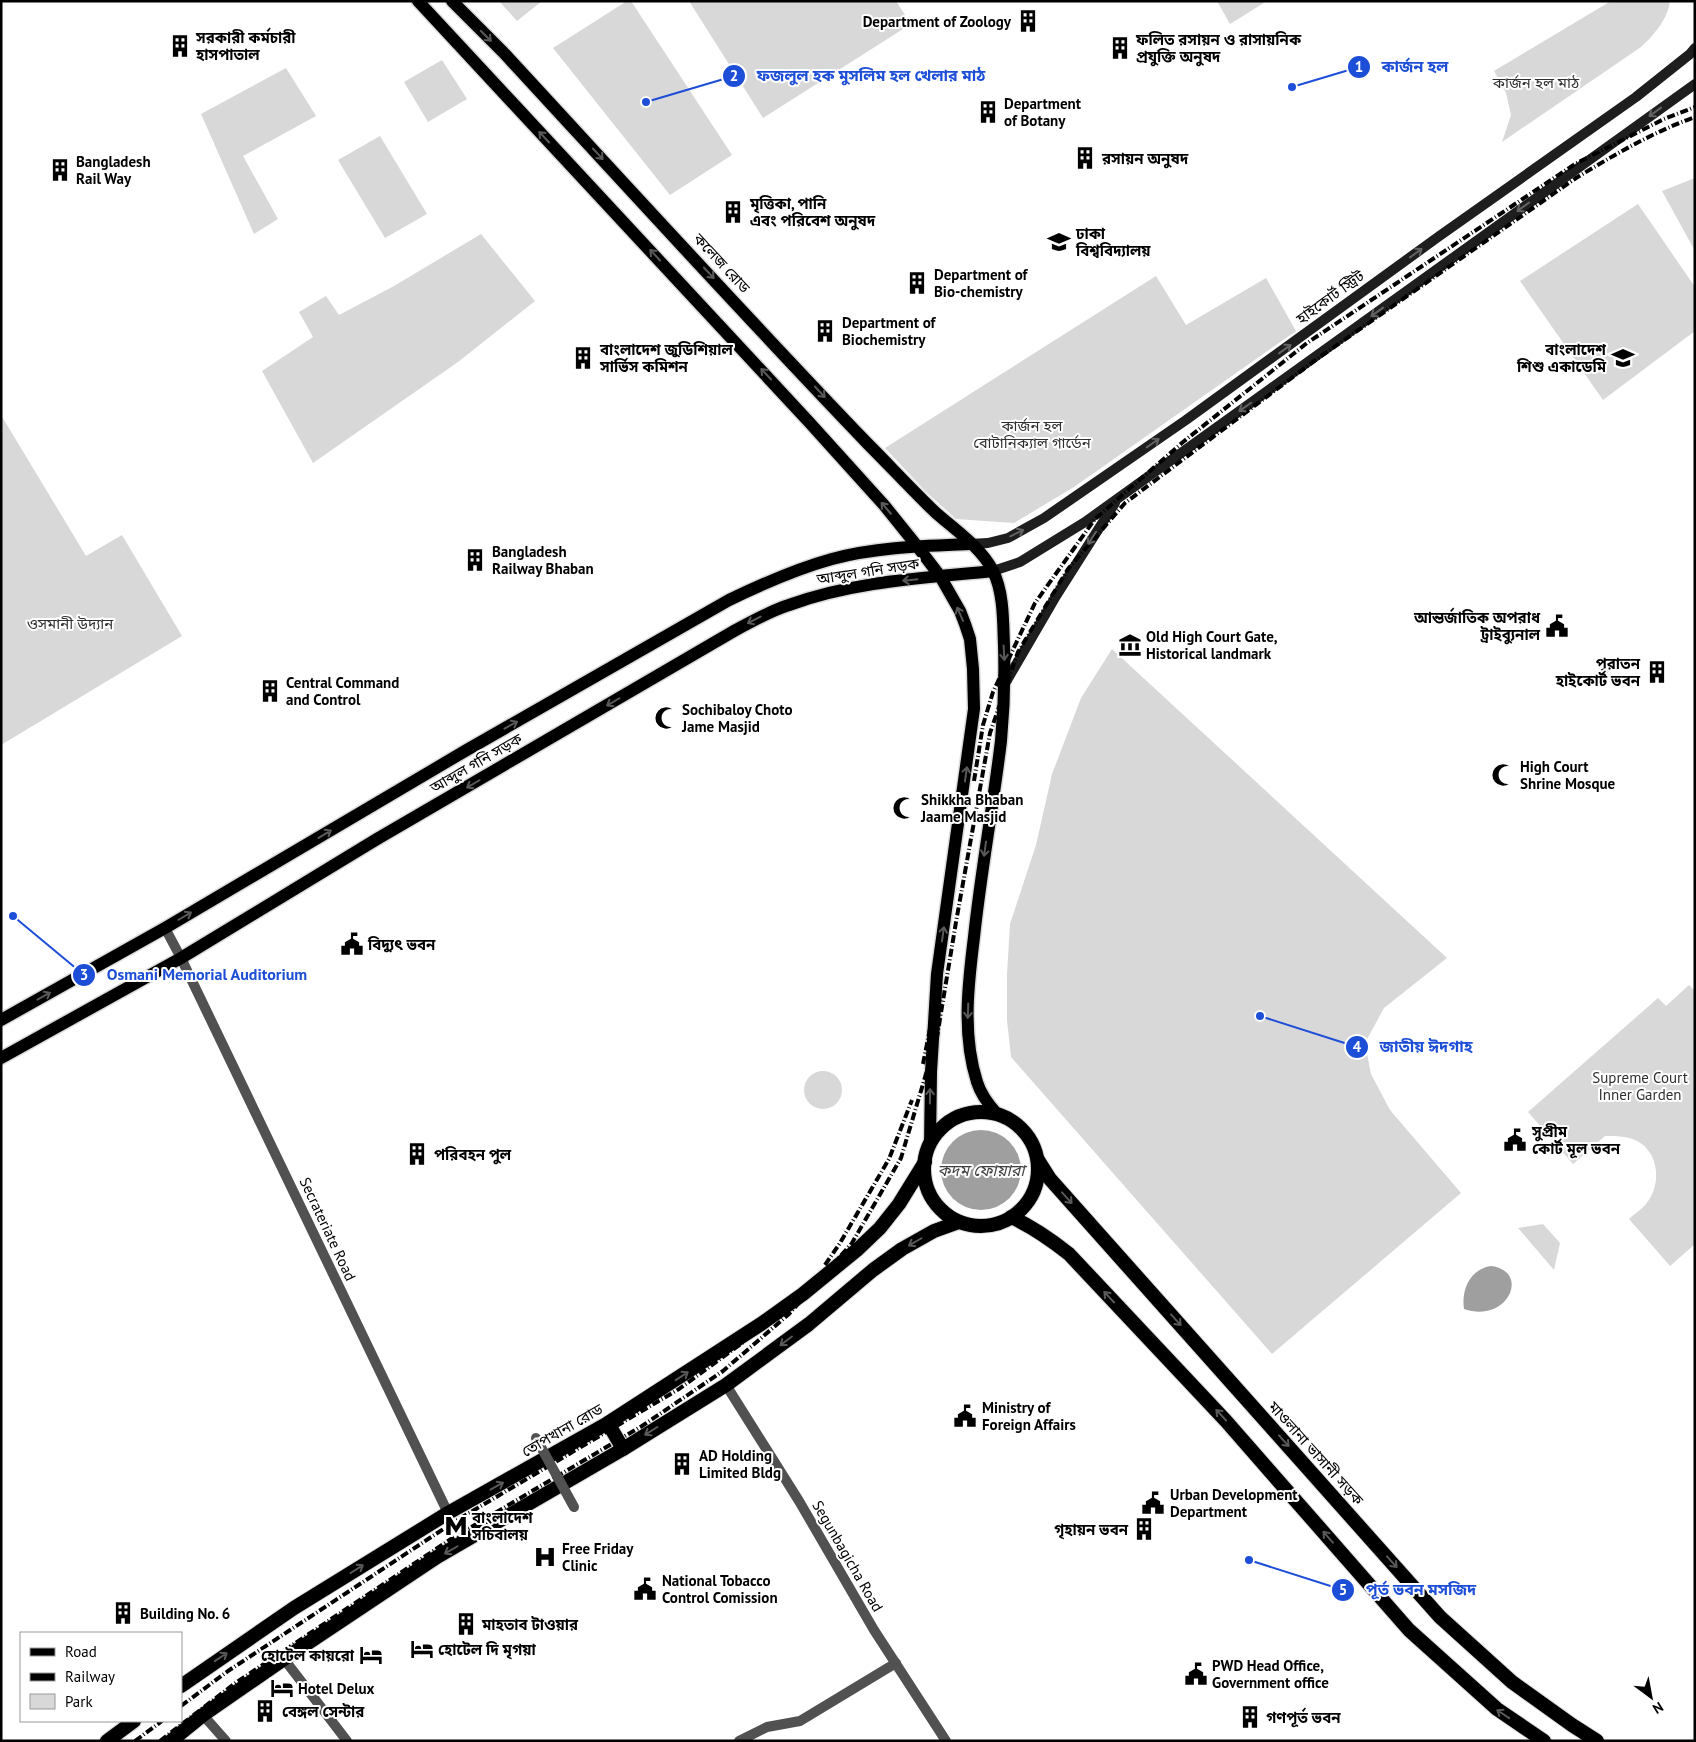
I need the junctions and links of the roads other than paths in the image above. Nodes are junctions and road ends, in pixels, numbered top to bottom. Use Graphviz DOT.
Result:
graph roads {
  1 [pos="418,1"];
  2 [pos="452,1"];
  3 [pos="1695,48"];
  4 [pos="1695,84"];
  5 [pos="1118,498"];
  6 [pos="970,544"];
  7 [pos="917,546"];
  8 [pos="993,571"];
  9 [pos="940,576"];
  10 [pos="1006,682"];
  11 [pos="165,928"];
  12 [pos="182,958"];
  13 [pos="1,1020"];
  14 [pos="1,1058"];
  15 [pos="997,1114"];
  16 [pos="930,1145"];
  17 [pos="1038,1160"];
  18 [pos="925,1162"];
  19 [pos="1010,1218"];
  20 [pos="959,1222"];
  21 [pos="726,1385"];
  22 [pos="608,1423"];
  23 [pos="536,1438"];
  24 [pos="624,1448"];
  25 [pos="574,1508"];
  26 [pos="448,1513"];
  27 [pos="284,1659"];
  28 [pos="896,1663"];
  29 [pos="182,1685"];
  30 [pos="203,1715"];
  31 [pos="133,1722"];
  32 [pos="107,1741"];
  33 [pos="172,1741"];
  34 [pos="226,1741"];
  35 [pos="347,1741"];
  36 [pos="739,1741"];
  37 [pos="946,1741"];
  38 [pos="1544,1741"];
  39 [pos="1597,1741"];
  7 -- 1 [label="main road, one-way"];
  2 -- 6 [label="main road, কলেজ রোড, one-way"];
  6 -- 3 [label="main road, হাইকোর্ট স্ট্রিট, one-way"];
  4 -- 5 [label="main road, one-way"];
  5 -- 8 [label="main road"];
  5 -- 10 [label="main road, one-way"];
  6 -- 7 [label="main road, আব্দুল গনি সড়ক"];
  6 -- 8 [label="main road, কলেজ রোড"];
  7 -- 9 [label="main road"];
  11 -- 7 [label="main road, আব্দুল গনি সড়ক, one-way"];
  8 -- 9 [label="main road, আব্দুল গনি সড়ক"];
  8 -- 10 [label="main road, one-way"];
  9 -- 12 [label="main road, আব্দুল গনি সড়ক, one-way"];
  16 -- 9 [label="main road, one-way"];
  10 -- 15 [label="main road, one-way"];
  11 -- 12 [label="street, Secrateriate Road"];
  13 -- 11 [label="main road, আব্দুল গনি সড়ক, one-way"];
  12 -- 14 [label="main road, আব্দুল গনি সড়ক"];
  12 -- 26 [label="street, Secrateriate Road"];
  15 -- 16 [label="highway"];
  15 -- 17 [label="highway"];
  16 -- 18 [label="highway"];
  17 -- 19 [label="highway"];
  17 -- 39 [label="highway, মাওলানা ভাসানী সড়ক, one-way"];
  18 -- 20 [label="highway"];
  22 -- 18 [label="highway, তোপখানা রোড, one-way"];
  19 -- 20 [label="highway"];
  38 -- 19 [label="highway, one-way"];
  20 -- 21 [label="highway, one-way"];
  21 -- 24 [label="highway, one-way"];
  21 -- 28 [label="street, Segunbagicha Road"];
  22 -- 24 [label="highway"];
  26 -- 22 [label="highway, তোপখানা রোড, one-way"];
  23 -- 25 [label="street, bridge"];
  24 -- 27 [label="highway, one-way"];
  29 -- 26 [label="highway, তোপখানা রোড, one-way"];
  27 -- 30 [label="highway"];
  27 -- 35 [label="street"];
  28 -- 36 [label="street"];
  28 -- 37 [label="street, Segunbagicha Road"];
  30 -- 33 [label="highway"];
  30 -- 34 [label="street"];
  31 -- 32 [label="highway"];
}
